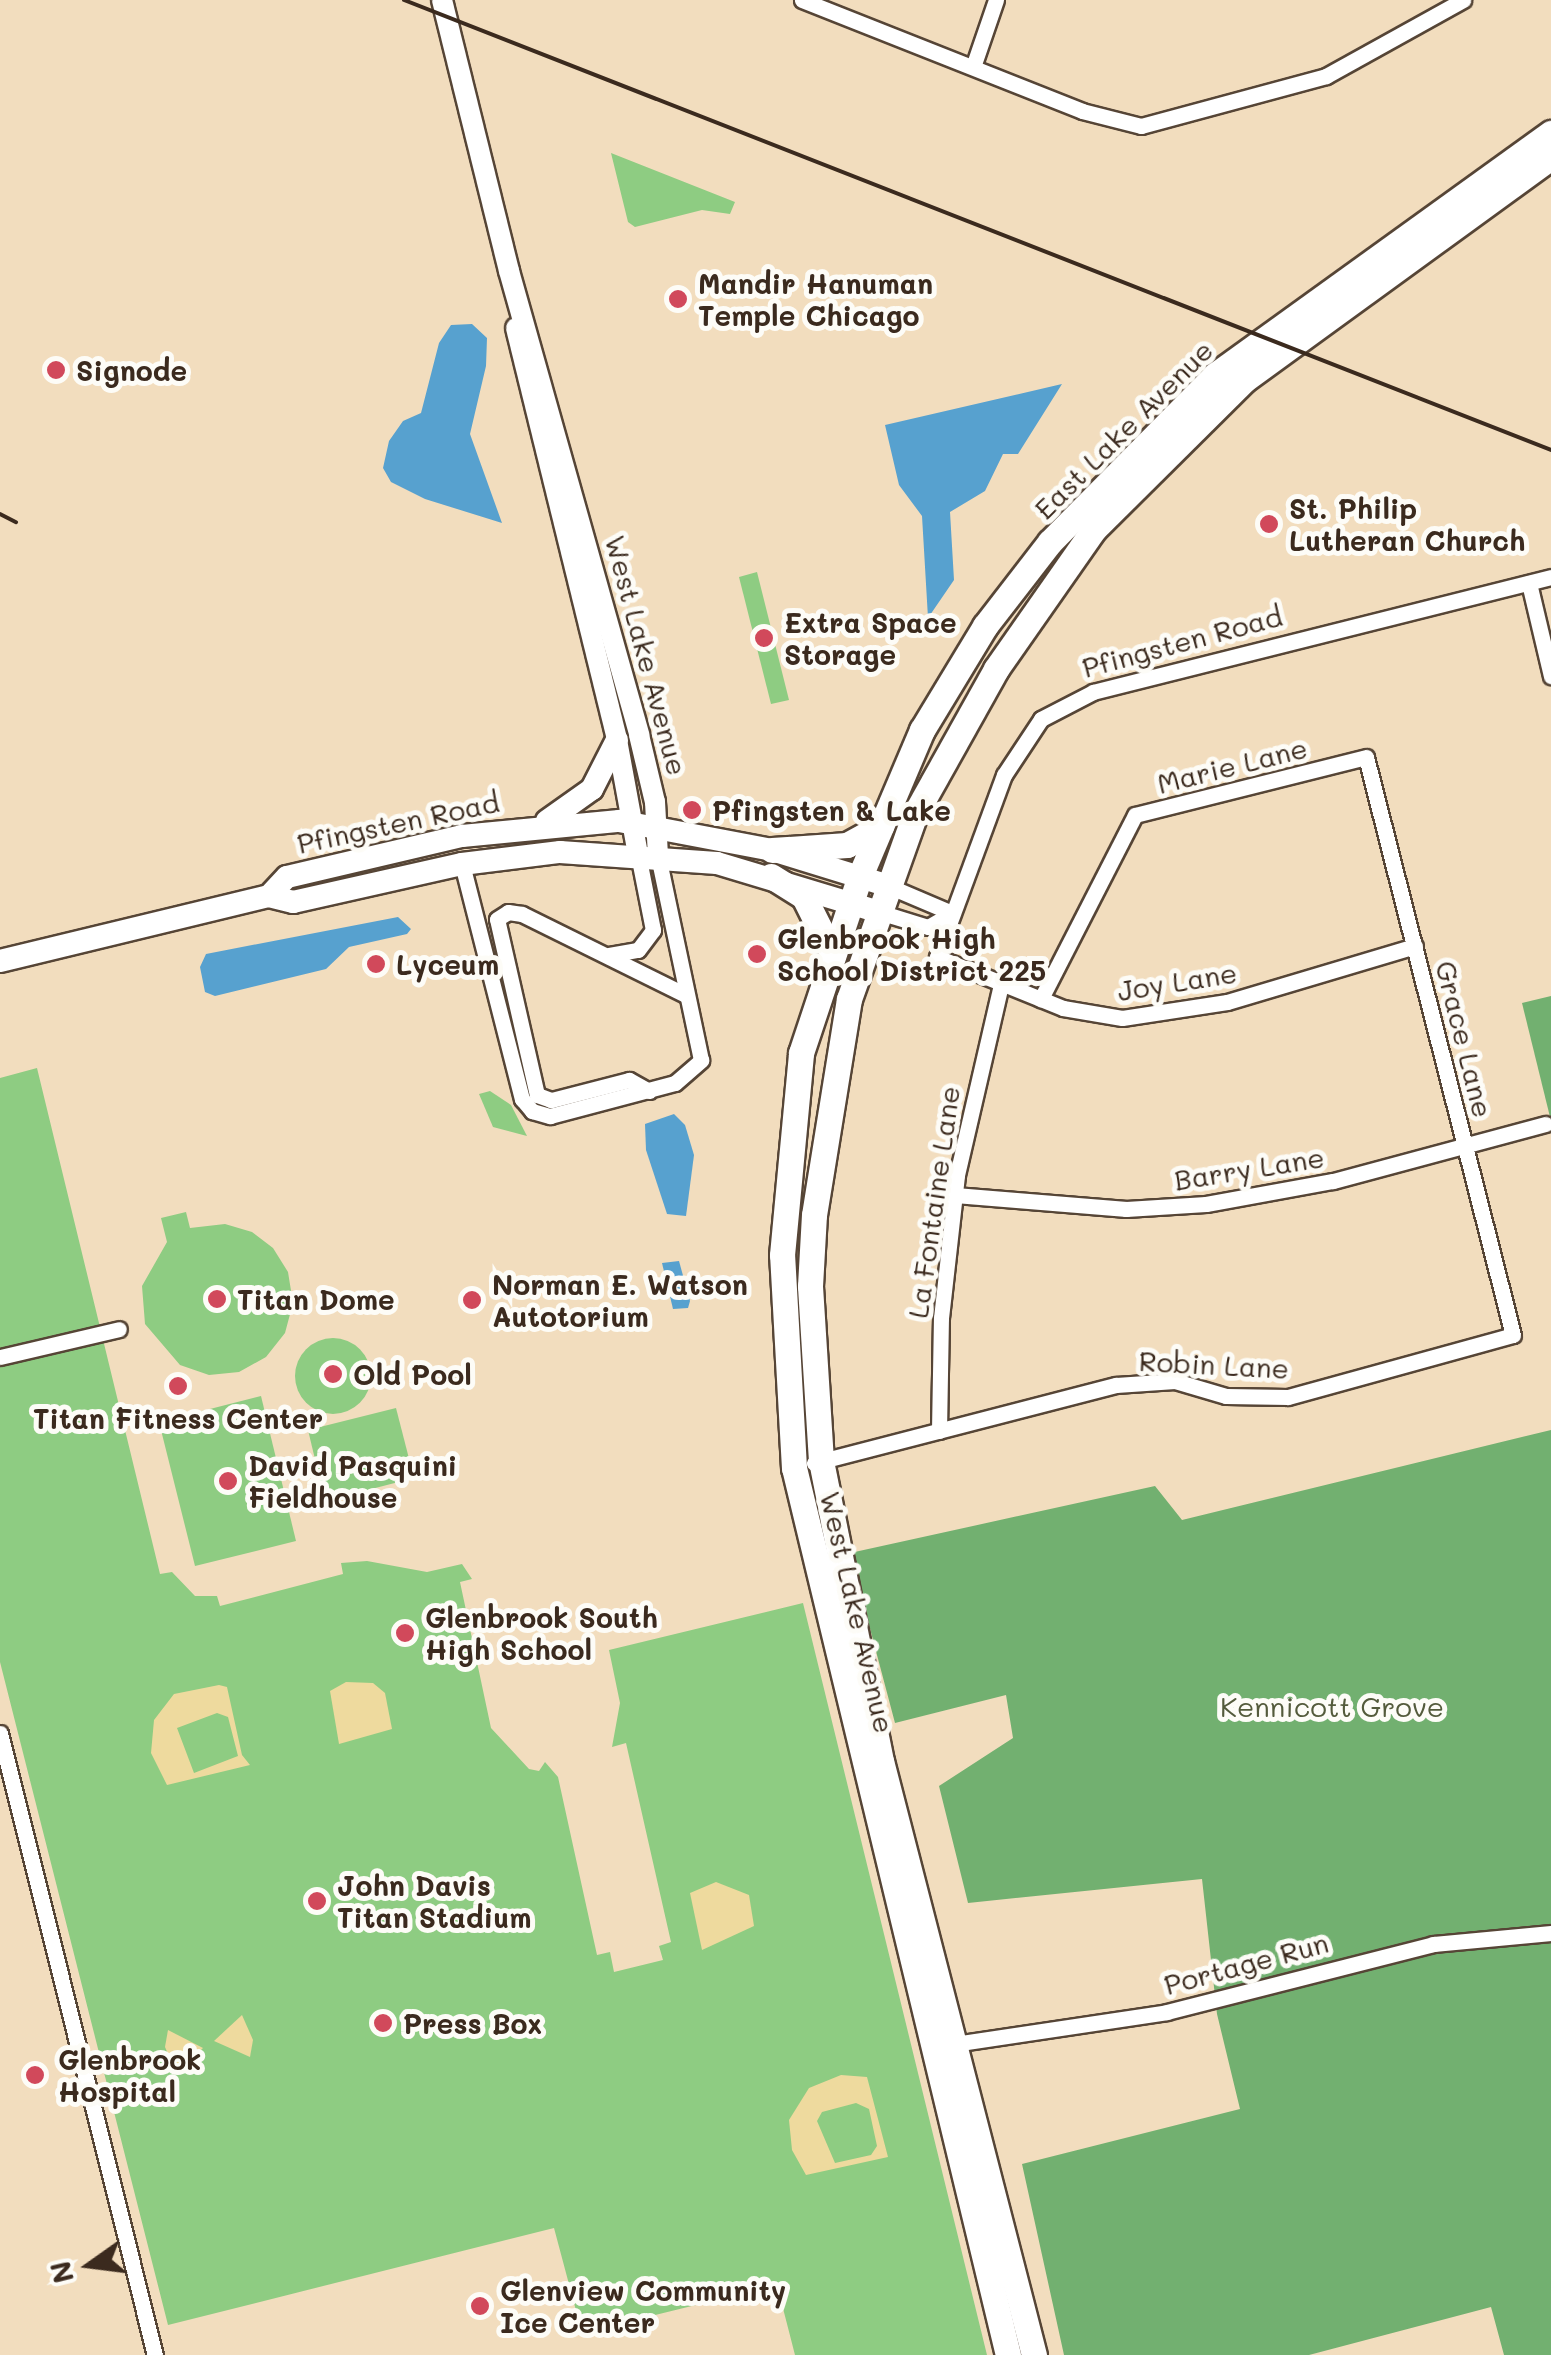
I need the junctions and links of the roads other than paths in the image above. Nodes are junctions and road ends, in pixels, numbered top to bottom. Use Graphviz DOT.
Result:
graph roads {
  1 [pos="442,0"];
  2 [pos="802,0"];
  3 [pos="996,0"];
  4 [pos="1426,0"];
  5 [pos="1464,0"];
  6 [pos="1436,16"];
  7 [pos="974,67"];
  8 [pos="1551,133"];
  9 [pos="1551,157"];
  10 [pos="509,271"];
  11 [pos="1551,577"];
  12 [pos="1529,583"];
  13 [pos="1551,676"];
  14 [pos="617,740"];
  15 [pos="1366,757"];
  16 [pos="539,825"];
  17 [pos="645,825"];
  18 [pos="881,826"];
  19 [pos="772,850"];
  20 [pos="648,855"];
  21 [pos="462,864"];
  22 [pos="771,876"];
  23 [pos="860,876"];
  24 [pos="886,885"];
  25 [pos="270,896"];
  26 [pos="851,901"];
  27 [pos="876,911"];
  28 [pos="952,913"];
  29 [pos="1415,946"];
  30 [pos="609,955"];
  31 [pos="833,955"];
  32 [pos="0,961"];
  33 [pos="1002,984"];
  34 [pos="686,995"];
  35 [pos="1041,999"];
  36 [pos="649,1091"];
  37 [pos="1545,1124"];
  38 [pos="1466,1145"];
  39 [pos="955,1194"];
  40 [pos="119,1329"];
  41 [pos="1513,1334"];
  42 [pos="0,1357"];
  43 [pos="939,1431"];
  44 [pos="821,1461"];
  45 [pos="794,1468"];
  46 [pos="0,1733"];
  47 [pos="1551,1934"];
  48 [pos="954,2044"];
  49 [pos="154,2355"];
  50 [pos="1008,2355"];
  51 [pos="1034,2355"];
  1 -- 10 [label="street, West Lake Avenue"];
  2 -- 7 [label="street"];
  3 -- 7 [label="street"];
  4 -- 6 [label="street"];
  5 -- 6 [label="street"];
  6 -- 7 [label="street"];
  8 -- 18 [label="main road, East Lake Avenue"];
  9 -- 24 [label="main road, East Lake Avenue"];
  10 -- 14 [label="street, West Lake Avenue"];
  10 -- 17 [label="street, West Lake Avenue"];
  11 -- 12 [label="street, Pfingsten Road"];
  12 -- 13 [label="street"];
  12 -- 28 [label="street, Pfingsten Road"];
  14 -- 16 [label="main road"];
  14 -- 17 [label="street, West Lake Avenue"];
  15 -- 29 [label="street, Grace Lane"];
  15 -- 35 [label="street, Marie Lane"];
  16 -- 17 [label="main road, Pfingsten Road"];
  16 -- 25 [label="main road, Pfingsten Road"];
  17 -- 19 [label="main road, Pfingsten Road"];
  17 -- 20 [label="street, West Lake Avenue"];
  18 -- 19 [label="main road"];
  18 -- 23 [label="main road, East Lake Avenue"];
  19 -- 23 [label="main road, Pfingsten Road"];
  20 -- 21 [label="main road, Pfingsten Road"];
  20 -- 22 [label="main road, Pfingsten Road"];
  20 -- 30 [label="street"];
  20 -- 34 [label="street, West Lake Avenue"];
  21 -- 25 [label="main road, Pfingsten Road"];
  21 -- 36 [label="street"];
  22 -- 26 [label="main road, Pfingsten Road"];
  22 -- 31 [label="main road"];
  23 -- 24 [label="main road, Pfingsten Road"];
  23 -- 26 [label="main road, West Lake Avenue"];
  24 -- 27 [label="main road, West Lake Avenue"];
  24 -- 28 [label="street, Pfingsten Road"];
  25 -- 32 [label="main road, Pfingsten Road"];
  26 -- 27 [label="main road, Pfingsten Road"];
  26 -- 31 [label="main road, West Lake Avenue"];
  27 -- 28 [label="street, Pfingsten Road"];
  27 -- 44 [label="main road, West Lake Avenue"];
  28 -- 33 [label="street, Joy Lane"];
  29 -- 35 [label="street, Joy Lane"];
  29 -- 38 [label="street, Grace Lane"];
  30 -- 34 [label="street"];
  30 -- 36 [label="street"];
  31 -- 45 [label="main road, West Lake Avenue"];
  33 -- 35 [label="street, Joy Lane"];
  33 -- 39 [label="street, La Fontaine Lane"];
  34 -- 36 [label="street, West Lake Avenue"];
  37 -- 38 [label="street, Barry Lane"];
  38 -- 39 [label="street, Barry Lane"];
  38 -- 41 [label="street, Grace Lane"];
  39 -- 43 [label="street, La Fontaine Lane"];
  40 -- 42 [label="street"];
  41 -- 43 [label="street, Robin Lane"];
  43 -- 44 [label="street, Robin Lane"];
  44 -- 45 [label="street, Robin Lane"];
  44 -- 48 [label="main road, West Lake Avenue"];
  45 -- 50 [label="main road, West Lake Avenue"];
  46 -- 49 [label="street"];
  47 -- 48 [label="street, Portage Run"];
  48 -- 51 [label="main road, West Lake Avenue"];
}
